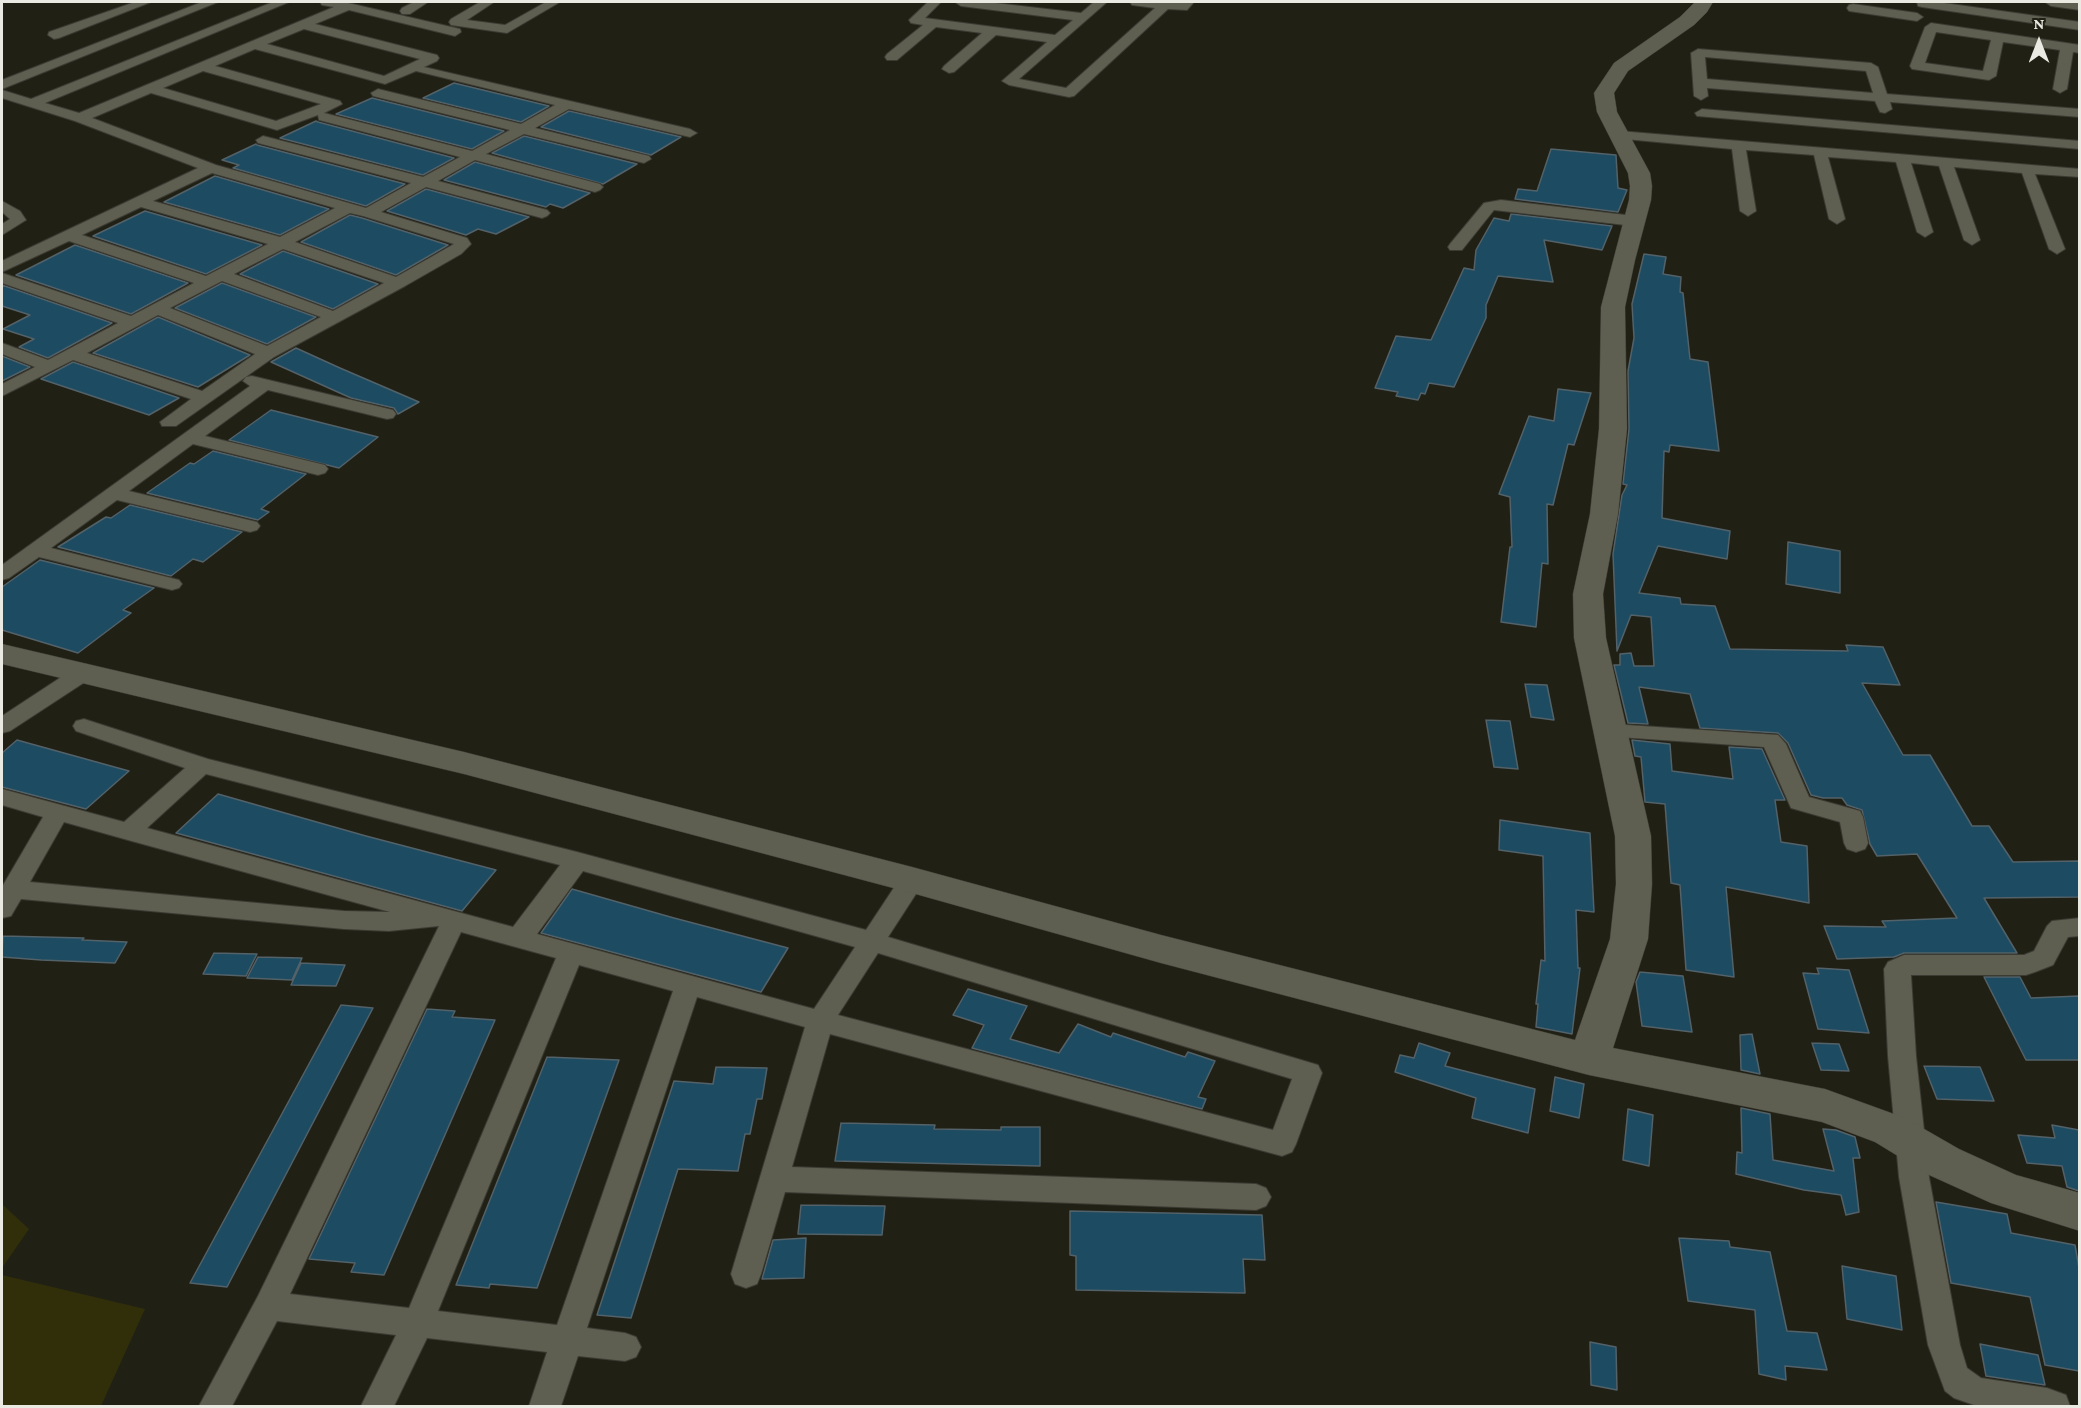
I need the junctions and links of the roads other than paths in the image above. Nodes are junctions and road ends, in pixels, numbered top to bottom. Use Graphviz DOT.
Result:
graph roads {
  1 [pos="145,2"];
  2 [pos="212,2"];
  3 [pos="283,2"];
  4 [pos="326,2"];
  5 [pos="422,2"];
  6 [pos="488,2"];
  7 [pos="554,2"];
  8 [pos="935,2"];
  9 [pos="961,2"];
  10 [pos="1101,2"];
  11 [pos="1136,2"];
  12 [pos="1188,2"];
  13 [pos="1704,2"];
  14 [pos="1922,2"];
  15 [pos="2051,2"];
  16 [pos="1167,3"];
  17 [pos="354,4"];
  18 [pos="2079,6"];
  19 [pos="1853,8"];
  20 [pos="406,11"];
  21 [pos="1083,17"];
  22 [pos="933,22"];
  23 [pos="303,25"];
  24 [pos="2079,26"];
  25 [pos="992,31"];
  26 [pos="455,32"];
  27 [pos="1998,37"];
  28 [pos="1057,39"];
  29 [pos="254,45"];
  30 [pos="95,46"];
  31 [pos="2073,48"];
  32 [pos="892,57"];
  33 [pos="202,67"];
  34 [pos="949,69"];
  35 [pos="422,70"];
  36 [pos="1700,83"];
  37 [pos="2,84"];
  38 [pos="150,89"];
  39 [pos="2060,89"];
  40 [pos="378,93"];
  41 [pos="2,94"];
  42 [pos="1881,96"];
  43 [pos="32,104"];
  44 [pos="568,104"];
  45 [pos="1702,113"];
  46 [pos="2079,113"];
  47 [pos="324,117"];
  48 [pos="80,118"];
  49 [pos="522,129"];
  50 [pos="1892,129"];
  51 [pos="690,133"];
  52 [pos="1619,135"];
  53 [pos="263,140"];
  54 [pos="1705,143"];
  55 [pos="2079,145"];
  56 [pos="1739,149"];
  57 [pos="474,155"];
  58 [pos="1821,156"];
  59 [pos="644,159"];
  60 [pos="1903,160"];
  61 [pos="1946,164"];
  62 [pos="211,168"];
  63 [pos="2079,173"];
  64 [pos="2028,174"];
  65 [pos="2079,178"];
  66 [pos="424,182"];
  67 [pos="595,186"];
  68 [pos="140,202"];
  69 [pos="2,206"];
  70 [pos="350,207"];
  71 [pos="1748,211"];
  72 [pos="368,213"];
  73 [pos="542,213"];
  74 [pos="1837,219"];
  75 [pos="1634,221"];
  76 [pos="2,230"];
  77 [pos="1925,232"];
  78 [pos="68,236"];
  79 [pos="1972,240"];
  80 [pos="282,243"];
  81 [pos="1456,247"];
  82 [pos="2057,249"];
  83 [pos="2,267"];
  84 [pos="2,278"];
  85 [pos="214,279"];
  86 [pos="399,283"];
  87 [pos="157,309"];
  88 [pos="335,317"];
  89 [pos="132,322"];
  90 [pos="2,348"];
  91 [pos="268,353"];
  92 [pos="72,354"];
  93 [pos="49,366"];
  94 [pos="232,378"];
  95 [pos="266,383"];
  96 [pos="2,391"];
  97 [pos="204,397"];
  98 [pos="387,414"];
  99 [pos="169,422"];
  100 [pos="190,438"];
  101 [pos="318,469"];
  102 [pos="113,493"];
  103 [pos="250,526"];
  104 [pos="35,550"];
  105 [pos="2,574"];
  106 [pos="172,584"];
  107 [pos="2,654"];
  108 [pos="83,673"];
  109 [pos="2,726"];
  110 [pos="84,726"];
  111 [pos="1612,731"];
  112 [pos="202,765"];
  113 [pos="2,797"];
  114 [pos="58,812"];
  115 [pos="128,831"];
  116 [pos="1856,843"];
  117 [pos="577,861"];
  118 [pos="912,880"];
  119 [pos="7,899"];
  120 [pos="446,919"];
  121 [pos="2079,927"];
  122 [pos="519,939"];
  123 [pos="873,942"];
  124 [pos="571,953"];
  125 [pos="688,985"];
  126 [pos="820,1021"];
  127 [pos="1589,1059"];
  128 [pos="1910,1139"];
  129 [pos="774,1179"];
  130 [pos="1256,1197"];
  131 [pos="2079,1212"];
  132 [pos="746,1274"];
  133 [pos="269,1306"];
  134 [pos="418,1323"];
  135 [pos="567,1340"];
  136 [pos="625,1347"];
  137 [pos="215,1407"];
  138 [pos="377,1407"];
  139 [pos="545,1407"];
  140 [pos="2054,1407"];
  1 -- 30 [label="street"];
  2 -- 30 [label="street"];
  3 -- 43 [label="street"];
  4 -- 17 [label="street"];
  5 -- 20 [label="street"];
  6 -- 7 [label="street"];
  8 -- 22 [label="street"];
  9 -- 21 [label="street"];
  10 -- 21 [label="street"];
  11 -- 16 [label="street"];
  12 -- 16 [label="street"];
  13 -- 52 [label="street"];
  14 -- 19 [label="street"];
  14 -- 24 [label="street"];
  15 -- 18 [label="street"];
  16 -- 28 [label="street"];
  17 -- 23 [label="street"];
  17 -- 26 [label="street"];
  21 -- 28 [label="street"];
  22 -- 25 [label="street"];
  22 -- 32 [label="street"];
  23 -- 29 [label="street"];
  23 -- 29 [label="street"];
  25 -- 28 [label="street"];
  25 -- 34 [label="street"];
  27 -- 27 [label="street"];
  27 -- 31 [label="street"];
  29 -- 33 [label="street"];
  30 -- 37 [label="street"];
  31 -- 39 [label="street"];
  33 -- 38 [label="street"];
  33 -- 38 [label="street"];
  35 -- 44 [label="street"];
  36 -- 42 [label="street"];
  36 -- 42 [label="street"];
  36 -- 45 [label="street"];
  38 -- 48 [label="street"];
  40 -- 49 [label="street"];
  41 -- 43 [label="street"];
  42 -- 46 [label="street"];
  42 -- 50 [label="street"];
  43 -- 48 [label="street"];
  44 -- 49 [label="street"];
  44 -- 51 [label="street"];
  45 -- 50 [label="street"];
  45 -- 54 [label="street"];
  47 -- 57 [label="street"];
  48 -- 62 [label="street"];
  49 -- 57 [label="street"];
  49 -- 59 [label="street"];
  50 -- 55 [label="street"];
  52 -- 54 [label="street"];
  52 -- 75 [label="street"];
  53 -- 66 [label="street"];
  54 -- 56 [label="street"];
  54 -- 60 [label="street"];
  56 -- 58 [label="street"];
  56 -- 71 [label="street"];
  57 -- 66 [label="street"];
  57 -- 67 [label="street"];
  58 -- 60 [label="street"];
  58 -- 74 [label="street"];
  60 -- 61 [label="street"];
  60 -- 77 [label="street"];
  61 -- 63 [label="street"];
  61 -- 64 [label="street"];
  61 -- 79 [label="street"];
  62 -- 68 [label="street"];
  62 -- 70 [label="street"];
  64 -- 65 [label="street"];
  64 -- 82 [label="street"];
  66 -- 72 [label="street"];
  66 -- 73 [label="street"];
  68 -- 78 [label="street"];
  68 -- 80 [label="street"];
  69 -- 76 [label="street"];
  70 -- 72 [label="street"];
  70 -- 80 [label="street"];
  72 -- 86 [label="street"];
  75 -- 81 [label="street"];
  75 -- 111 [label="street"];
  78 -- 83 [label="street"];
  78 -- 85 [label="street"];
  80 -- 85 [label="street"];
  80 -- 86 [label="street"];
  84 -- 89 [label="street"];
  85 -- 87 [label="street"];
  85 -- 88 [label="street"];
  86 -- 88 [label="street"];
  87 -- 89 [label="street"];
  87 -- 91 [label="street"];
  88 -- 91 [label="street"];
  89 -- 92 [label="street"];
  90 -- 93 [label="street"];
  91 -- 94 [label="street"];
  92 -- 93 [label="street"];
  92 -- 97 [label="street"];
  93 -- 96 [label="street"];
  94 -- 95 [label="street"];
  94 -- 97 [label="street"];
  95 -- 98 [label="street"];
  95 -- 100 [label="street"];
  97 -- 99 [label="street"];
  100 -- 101 [label="street"];
  100 -- 102 [label="street"];
  102 -- 103 [label="street"];
  102 -- 104 [label="street"];
  104 -- 105 [label="street"];
  104 -- 106 [label="street"];
  107 -- 108 [label="street"];
  108 -- 109 [label="street"];
  108 -- 118 [label="street"];
  110 -- 112 [label="street"];
  111 -- 116 [label="street"];
  111 -- 127 [label="street"];
  112 -- 115 [label="street"];
  112 -- 117 [label="street"];
  113 -- 114 [label="street"];
  114 -- 115 [label="street"];
  114 -- 119 [label="street"];
  115 -- 120 [label="street"];
  117 -- 122 [label="street"];
  117 -- 123 [label="street"];
  118 -- 123 [label="street"];
  118 -- 127 [label="street"];
  119 -- 120 [label="street"];
  120 -- 122 [label="street"];
  120 -- 133 [label="street"];
  121 -- 128 [label="street"];
  122 -- 124 [label="street"];
  123 -- 126 [label="street"];
  123 -- 126 [label="street"];
  124 -- 125 [label="street"];
  124 -- 134 [label="street"];
  125 -- 126 [label="street"];
  125 -- 135 [label="street"];
  126 -- 129 [label="street"];
  127 -- 128 [label="street"];
  128 -- 131 [label="street"];
  128 -- 140 [label="street"];
  129 -- 130 [label="street"];
  129 -- 132 [label="street"];
  133 -- 134 [label="street"];
  133 -- 137 [label="street"];
  134 -- 135 [label="street"];
  134 -- 138 [label="street"];
  135 -- 136 [label="street"];
  135 -- 139 [label="street"];
}
